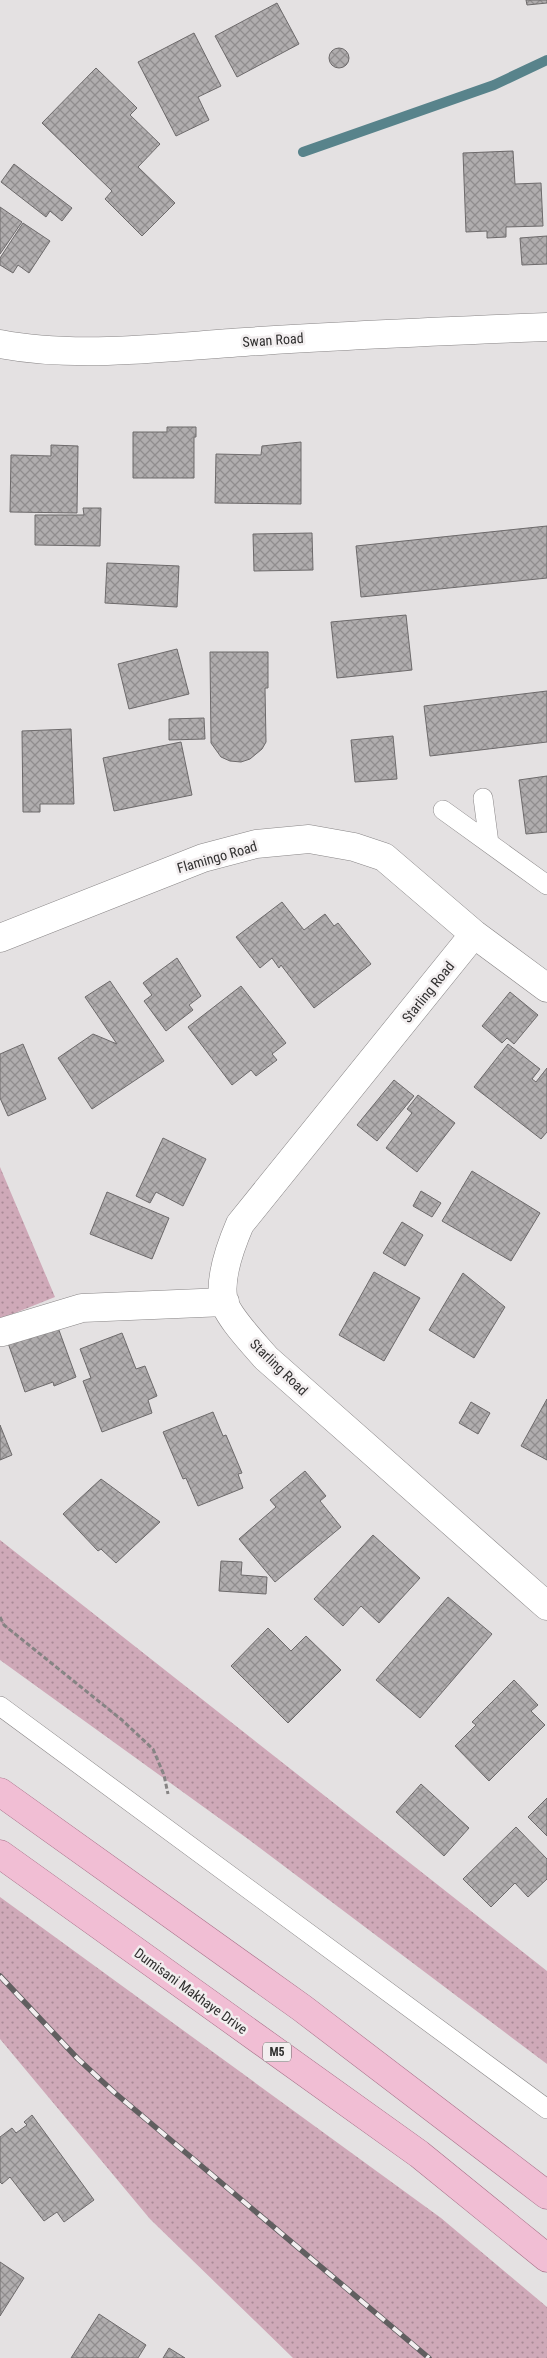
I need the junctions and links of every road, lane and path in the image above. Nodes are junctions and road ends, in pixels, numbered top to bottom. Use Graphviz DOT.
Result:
graph roads {
  1 [pos="547,327"];
  2 [pos="0,344"];
  3 [pos="483,798"];
  4 [pos="443,810"];
  5 [pos="490,843"];
  6 [pos="547,868"];
  7 [pos="528,871"];
  8 [pos="547,885"];
  9 [pos="474,934"];
  10 [pos="0,938"];
  11 [pos="547,988"];
  12 [pos="225,1302"];
  13 [pos="2,1332"];
  14 [pos="547,1606"];
  15 [pos="0,1617"];
  16 [pos="0,1706"];
  17 [pos="0,1792"];
  18 [pos="168,1794"];
  19 [pos="0,1854"];
  20 [pos="547,2109"];
  21 [pos="547,2195"];
  22 [pos="547,2258"];
  1 -- 2 [label="street, Swan Road"];
  3 -- 5 [label="lane"];
  4 -- 5 [label="lane"];
  5 -- 7 [label="lane"];
  6 -- 7 [label="lane"];
  7 -- 8 [label="lane"];
  9 -- 10 [label="street, Flamingo Road"];
  9 -- 11 [label="street, Flamingo Road"];
  9 -- 12 [label="street, Starling Road"];
  12 -- 13 [label="street"];
  12 -- 14 [label="street, Starling Road"];
  15 -- 18 [label="path"];
  16 -- 20 [label="lane"];
  17 -- 21 [label="main road"];
  19 -- 22 [label="main road, Dumisani Makhaye Drive / M5"];
}
